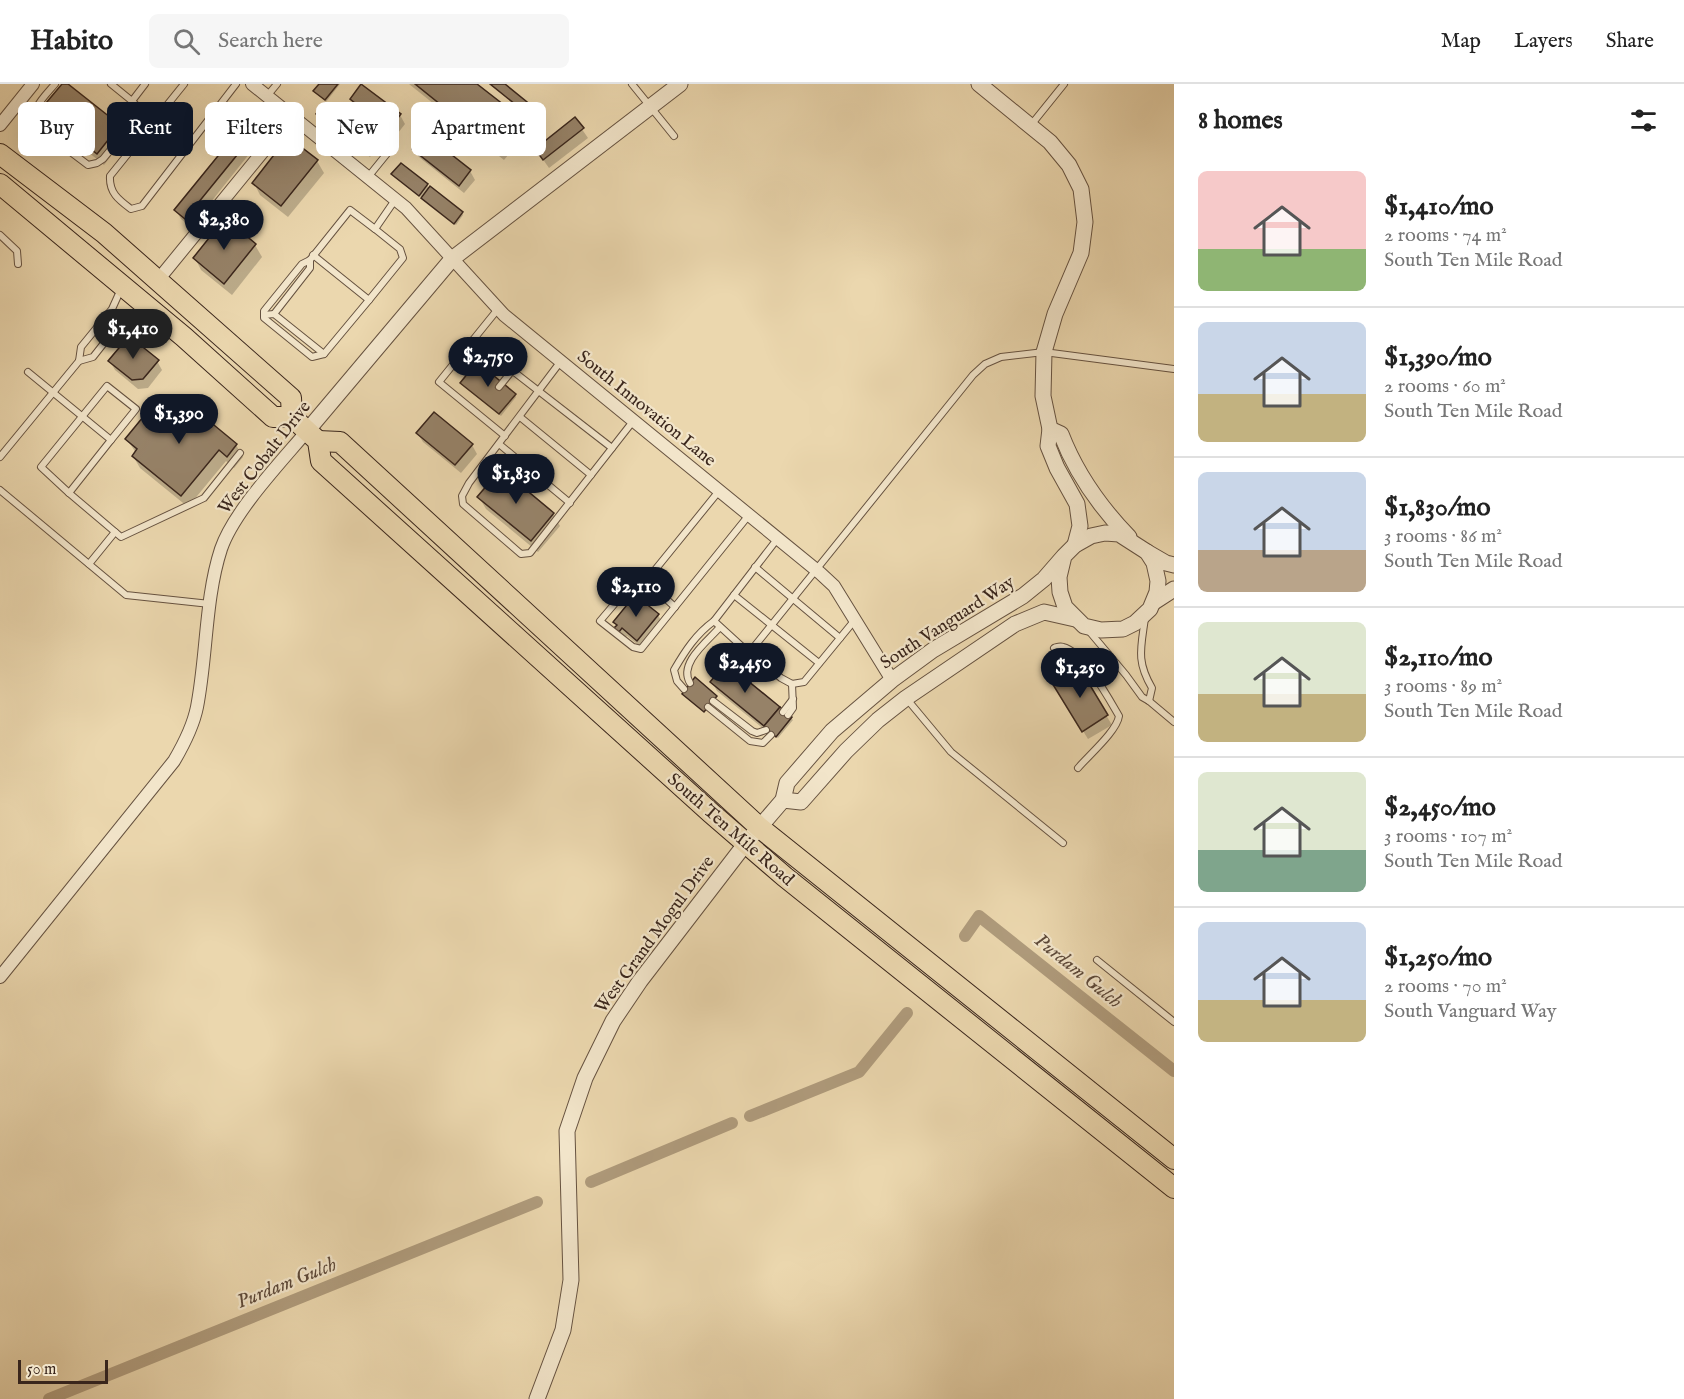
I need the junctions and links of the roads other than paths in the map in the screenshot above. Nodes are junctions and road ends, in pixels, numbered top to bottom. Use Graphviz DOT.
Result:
graph roads {
  1 [pos="33,84"];
  2 [pos="55,84"];
  3 [pos="111,84"];
  4 [pos="145,84"];
  5 [pos="184,84"];
  6 [pos="236,84"];
  7 [pos="252,84"];
  8 [pos="277,84"];
  9 [pos="632,84"];
  10 [pos="680,84"];
  11 [pos="979,84"];
  12 [pos="1064,84"];
  13 [pos="267,96"];
  14 [pos="132,101"];
  15 [pos="274,102"];
  16 [pos="651,106"];
  17 [pos="0,125"];
  18 [pos="304,126"];
  19 [pos="1031,126"];
  20 [pos="674,136"];
  21 [pos="0,154"];
  22 [pos="259,156"];
  23 [pos="385,156"];
  24 [pos="368,177"];
  25 [pos="0,184"];
  26 [pos="396,199"];
  27 [pos="375,229"];
  28 [pos="0,235"];
  29 [pos="312,258"];
  30 [pos="452,259"];
  31 [pos="18,264"];
  32 [pos="158,280"];
  33 [pos="288,281"];
  34 [pos="122,285"];
  35 [pos="296,287"];
  36 [pos="369,300"];
  37 [pos="149,307"];
  38 [pos="498,308"];
  39 [pos="274,314"];
  40 [pos="264,315"];
  41 [pos="473,340"];
  42 [pos="1044,352"];
  43 [pos="324,354"];
  44 [pos="496,360"];
  45 [pos="79,361"];
  46 [pos="561,361"];
  47 [pos="1174,369"];
  48 [pos="28,372"];
  49 [pos="511,372"];
  50 [pos="484,375"];
  51 [pos="499,387"];
  52 [pos="538,391"];
  53 [pos="53,393"];
  54 [pos="467,394"];
  55 [pos="462,401"];
  56 [pos="483,407"];
  57 [pos="478,414"];
  58 [pos="81,416"];
  59 [pos="292,417"];
  60 [pos="520,417"];
  61 [pos="634,420"];
  62 [pos="1050,429"];
  63 [pos="312,436"];
  64 [pos="506,436"];
  65 [pos="111,441"];
  66 [pos="499,444"];
  67 [pos="612,448"];
  68 [pos="240,453"];
  69 [pos="0,457"];
  70 [pos="591,475"];
  71 [pos="0,490"];
  72 [pos="719,490"];
  73 [pos="69,493"];
  74 [pos="570,502"];
  75 [pos="749,515"];
  76 [pos="115,532"];
  77 [pos="778,538"];
  78 [pos="1133,541"];
  79 [pos="1075,545"];
  80 [pos="1147,552"];
  81 [pos="1064,556"];
  82 [pos="89,564"];
  83 [pos="1174,565"];
  84 [pos="756,567"];
  85 [pos="815,569"];
  86 [pos="645,581"];
  87 [pos="1174,589"];
  88 [pos="734,595"];
  89 [pos="793,597"];
  90 [pos="210,604"];
  91 [pos="675,607"];
  92 [pos="1150,608"];
  93 [pos="714,621"];
  94 [pos="854,621"];
  95 [pos="1080,622"];
  96 [pos="772,624"];
  97 [pos="720,627"];
  98 [pos="840,638"];
  99 [pos="1054,648"];
  100 [pos="749,653"];
  101 [pos="819,663"];
  102 [pos="891,680"];
  103 [pos="690,683"];
  104 [pos="792,684"];
  105 [pos="684,689"];
  106 [pos="906,698"];
  107 [pos="1149,701"];
  108 [pos="785,714"];
  109 [pos="1174,722"];
  110 [pos="769,732"];
  111 [pos="1078,768"];
  112 [pos="783,800"];
  113 [pos="759,827"];
  114 [pos="746,843"];
  115 [pos="1063,843"];
  116 [pos="1097,960"];
  117 [pos="0,977"];
  118 [pos="1174,1022"];
  119 [pos="1174,1159"];
  120 [pos="1174,1188"];
  121 [pos="537,1399"];
  1 -- 17 [label="street"];
  2 -- 14 [label="lane"];
  3 -- 14 [label="lane"];
  4 -- 14 [label="lane"];
  5 -- 6 [label="lane"];
  7 -- 13 [label="street, South Innovation Lane"];
  8 -- 13 [label="lane"];
  9 -- 16 [label="lane"];
  10 -- 16 [label="street, West Cobalt Drive"];
  11 -- 19 [label="street"];
  12 -- 19 [label="lane"];
  13 -- 15 [label="street, South Innovation Lane"];
  16 -- 20 [label="lane"];
  16 -- 30 [label="street, West Cobalt Drive"];
  18 -- 24 [label="street, South Innovation Lane"];
  19 -- 42 [label="street"];
  21 -- 32 [label="main road, South Ten Mile Road"];
  22 -- 32 [label="street"];
  23 -- 24 [label="lane"];
  24 -- 26 [label="street, South Innovation Lane"];
  25 -- 34 [label="main road, South Ten Mile Road"];
  26 -- 27 [label="lane"];
  26 -- 30 [label="street, South Innovation Lane"];
  27 -- 29 [label="lane"];
  27 -- 36 [label="lane"];
  28 -- 31 [label="lane"];
  29 -- 33 [label="lane"];
  29 -- 35 [label="lane"];
  29 -- 36 [label="lane"];
  30 -- 38 [label="street, South Innovation Lane"];
  30 -- 63 [label="street, West Cobalt Drive"];
  32 -- 59 [label="main road, South Ten Mile Road"];
  33 -- 35 [label="lane"];
  33 -- 40 [label="lane"];
  34 -- 37 [label="main road, South Ten Mile Road"];
  34 -- 45 [label="lane"];
  35 -- 39 [label="lane"];
  36 -- 43 [label="lane"];
  37 -- 45 [label="lane"];
  37 -- 59 [label="main road, South Ten Mile Road"];
  38 -- 41 [label="lane"];
  38 -- 46 [label="street, South Innovation Lane"];
  39 -- 40 [label="lane"];
  39 -- 43 [label="lane"];
  40 -- 43 [label="lane"];
  41 -- 44 [label="lane"];
  41 -- 55 [label="lane"];
  42 -- 47 [label="lane"];
  42 -- 62 [label="street"];
  42 -- 85 [label="lane"];
  44 -- 49 [label="lane"];
  44 -- 50 [label="lane"];
  45 -- 53 [label="lane"];
  46 -- 52 [label="lane"];
  46 -- 61 [label="street, South Innovation Lane"];
  48 -- 53 [label="lane"];
  49 -- 51 [label="lane"];
  49 -- 52 [label="lane"];
  52 -- 60 [label="lane"];
  52 -- 67 [label="lane"];
  53 -- 58 [label="lane"];
  53 -- 69 [label="lane"];
  54 -- 55 [label="lane"];
  55 -- 57 [label="lane"];
  56 -- 57 [label="lane"];
  57 -- 64 [label="lane"];
  58 -- 65 [label="lane"];
  58 -- 65 [label="lane"];
  58 -- 73 [label="lane"];
  59 -- 63 [label="main road, South Ten Mile Road"];
  60 -- 64 [label="lane"];
  60 -- 70 [label="lane"];
  61 -- 67 [label="lane"];
  61 -- 72 [label="street, South Innovation Lane"];
  62 -- 78 [label="street"];
  62 -- 79 [label="street"];
  63 -- 90 [label="street, West Cobalt Drive"];
  63 -- 113 [label="main road, South Ten Mile Road"];
  63 -- 114 [label="main road, South Ten Mile Road"];
  64 -- 66 [label="lane"];
  65 -- 73 [label="lane"];
  66 -- 74 [label="lane"];
  66 -- 74 [label="lane"];
  67 -- 70 [label="lane"];
  68 -- 76 [label="lane"];
  70 -- 74 [label="lane"];
  71 -- 82 [label="lane"];
  72 -- 75 [label="street, South Innovation Lane"];
  72 -- 86 [label="lane"];
  73 -- 76 [label="lane"];
  75 -- 77 [label="street, South Innovation Lane"];
  75 -- 91 [label="lane"];
  76 -- 82 [label="lane"];
  77 -- 84 [label="lane"];
  77 -- 85 [label="street, South Innovation Lane"];
  78 -- 79 [label="street"];
  78 -- 80 [label="street"];
  79 -- 81 [label="street"];
  80 -- 83 [label="street"];
  80 -- 92 [label="street"];
  81 -- 95 [label="street"];
  81 -- 102 [label="street, South Vanguard Way"];
  82 -- 90 [label="lane"];
  84 -- 88 [label="lane"];
  84 -- 89 [label="lane"];
  85 -- 89 [label="lane"];
  85 -- 94 [label="street, South Innovation Lane"];
  86 -- 91 [label="lane"];
  86 -- 91 [label="lane"];
  87 -- 92 [label="street"];
  88 -- 93 [label="lane"];
  88 -- 96 [label="lane"];
  89 -- 96 [label="lane"];
  89 -- 98 [label="lane"];
  90 -- 117 [label="street, West Cobalt Drive"];
  92 -- 95 [label="street"];
  92 -- 107 [label="lane"];
  93 -- 97 [label="lane"];
  93 -- 105 [label="lane"];
  94 -- 98 [label="lane"];
  94 -- 102 [label="street, South Innovation Lane"];
  95 -- 106 [label="street"];
  95 -- 107 [label="lane"];
  96 -- 100 [label="lane"];
  96 -- 101 [label="lane"];
  97 -- 100 [label="lane"];
  97 -- 103 [label="lane"];
  98 -- 101 [label="lane"];
  99 -- 111 [label="lane"];
  100 -- 104 [label="lane"];
  101 -- 104 [label="lane"];
  102 -- 112 [label="street, South Vanguard Way"];
  104 -- 108 [label="lane"];
  106 -- 112 [label="street"];
  106 -- 115 [label="lane"];
  107 -- 109 [label="lane"];
  110 -- 110 [label="lane"];
  112 -- 113 [label="street, South Vanguard Way"];
  113 -- 114 [label="street, South Vanguard Way"];
  113 -- 119 [label="main road, South Ten Mile Road"];
  114 -- 120 [label="main road, South Ten Mile Road"];
  114 -- 121 [label="street, West Grand Mogul Drive"];
  116 -- 118 [label="lane"];
}
